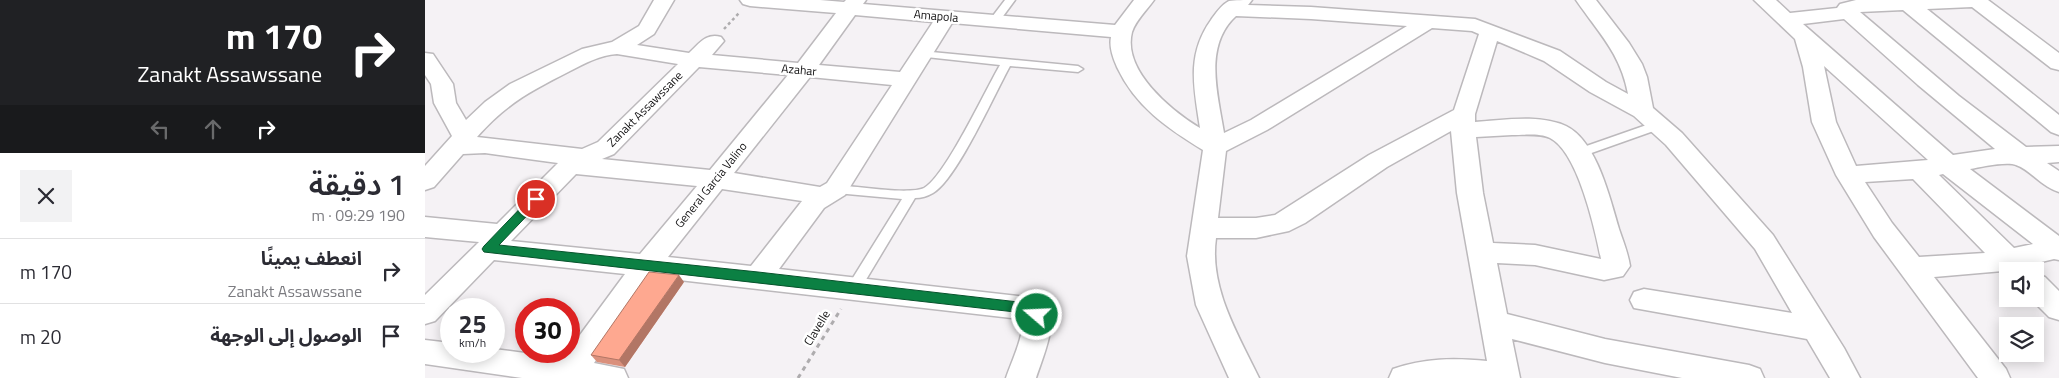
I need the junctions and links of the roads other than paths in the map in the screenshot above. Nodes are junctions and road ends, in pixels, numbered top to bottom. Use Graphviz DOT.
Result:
graph roads {
  1 [pos="664,0"];
  2 [pos="750,0"];
  3 [pos="1009,0"];
  4 [pos="1143,0"];
  5 [pos="1586,0"];
  6 [pos="1764,0"];
  7 [pos="1818,0"];
  8 [pos="1975,0"];
  9 [pos="852,4"];
  10 [pos="1907,4"];
  11 [pos="1235,5"];
  12 [pos="1841,14"];
  13 [pos="946,17"];
  14 [pos="1787,19"];
  15 [pos="994,21"];
  16 [pos="1428,22"];
  17 [pos="1490,31"];
  18 [pos="1122,32"];
  19 [pos="1805,37"];
  20 [pos="714,41"];
  21 [pos="617,48"];
  22 [pos="921,54"];
  23 [pos="425,60"];
  24 [pos="693,60"];
  25 [pos="1007,61"];
  26 [pos="2059,63"];
  27 [pos="1078,69"];
  28 [pos="803,70"];
  29 [pos="905,79"];
  30 [pos="1650,118"];
  31 [pos="1463,122"];
  32 [pos="2059,127"];
  33 [pos="460,141"];
  34 [pos="1215,147"];
  35 [pos="1579,153"];
  36 [pos="2059,154"];
  37 [pos="2019,155"];
  38 [pos="578,161"];
  39 [pos="1947,164"];
  40 [pos="1919,170"];
  41 [pos="1848,175"];
  42 [pos="715,179"];
  43 [pos="425,181"];
  44 [pos="2059,183"];
  45 [pos="836,188"];
  46 [pos="911,194"];
  47 [pos="815,202"];
  48 [pos="425,227"];
  49 [pos="1203,228"];
  50 [pos="495,241"];
  51 [pos="2058,248"];
  52 [pos="1481,252"];
  53 [pos="2011,262"];
  54 [pos="2025,262"];
  55 [pos="645,266"];
  56 [pos="1999,266"];
  57 [pos="1912,268"];
  58 [pos="758,277"];
  59 [pos="853,289"];
  60 [pos="2044,294"];
  61 [pos="1644,300"];
  62 [pos="2059,308"];
  63 [pos="425,313"];
  64 [pos="1496,323"];
  65 [pos="1815,328"];
  66 [pos="425,352"];
  67 [pos="570,373"];
  68 [pos="1505,376"];
  69 [pos="613,378"];
  70 [pos="1021,378"];
  71 [pos="1245,378"];
  72 [pos="1404,378"];
  73 [pos="1749,378"];
  74 [pos="1845,378"];
  75 [pos="1995,378"];
  1 -- 21 [label="street"];
  2 -- 9 [label="street, Amapola"];
  3 -- 15 [label="lane"];
  4 -- 18 [label="street"];
  5 -- 30 [label="street"];
  6 -- 14 [label="street"];
  7 -- 12 [label="street"];
  8 -- 10 [label="street"];
  8 -- 26 [label="street"];
  9 -- 13 [label="street, Amapola"];
  9 -- 28 [label="street, General Garcia Valino"];
  10 -- 12 [label="street"];
  10 -- 32 [label="street"];
  11 -- 16 [label="street"];
  11 -- 34 [label="street"];
  12 -- 14 [label="street"];
  12 -- 37 [label="street"];
  13 -- 15 [label="street, Amapola"];
  13 -- 22 [label="street"];
  14 -- 19 [label="street"];
  15 -- 18 [label="street, Amapola"];
  16 -- 17 [label="street"];
  16 -- 34 [label="street"];
  17 -- 30 [label="street"];
  17 -- 31 [label="street"];
  18 -- 34 [label="street"];
  19 -- 39 [label="street"];
  19 -- 41 [label="street"];
  20 -- 24 [label="street, Zanakt Assawssane"];
  21 -- 24 [label="street, Azahar"];
  21 -- 33 [label="street"];
  22 -- 25 [label="lane"];
  22 -- 29 [label="street"];
  23 -- 33 [label="street"];
  24 -- 28 [label="street, Azahar"];
  24 -- 38 [label="street, Zanakt Assawssane"];
  25 -- 27 [label="lane"];
  25 -- 46 [label="lane"];
  28 -- 29 [label="street, Azahar"];
  28 -- 42 [label="street, General Garcia Valino"];
  29 -- 45 [label="street"];
  30 -- 35 [label="lane"];
  30 -- 65 [label="street"];
  31 -- 35 [label="street"];
  31 -- 49 [label="street"];
  31 -- 52 [label="street"];
  33 -- 38 [label="street"];
  33 -- 43 [label="street"];
  34 -- 49 [label="street"];
  35 -- 52 [label="street"];
  36 -- 37 [label="street"];
  37 -- 39 [label="street"];
  37 -- 44 [label="street"];
  38 -- 42 [label="street"];
  38 -- 50 [label="street, Zanakt Assawssane"];
  39 -- 40 [label="street"];
  39 -- 51 [label="street"];
  40 -- 41 [label="street"];
  40 -- 53 [label="street"];
  41 -- 57 [label="street"];
  42 -- 47 [label="street"];
  42 -- 55 [label="street, General Garcia Valino"];
  45 -- 46 [label="lane"];
  45 -- 47 [label="street"];
  46 -- 59 [label="lane"];
  47 -- 58 [label="street"];
  48 -- 50 [label="street"];
  49 -- 71 [label="street"];
  50 -- 55 [label="street"];
  50 -- 63 [label="street, Zanakt Assawssane"];
  51 -- 54 [label="street"];
  52 -- 64 [label="street"];
  55 -- 58 [label="street"];
  55 -- 67 [label="street, General Garcia Valino"];
  56 -- 57 [label="street"];
  57 -- 75 [label="street"];
  58 -- 59 [label="street"];
  59 -- 70 [label="street"];
  60 -- 62 [label="street"];
  61 -- 65 [label="street"];
  64 -- 68 [label="street"];
  64 -- 73 [label="street"];
  65 -- 74 [label="street"];
  66 -- 67 [label="street"];
  67 -- 69 [label="street"];
  68 -- 72 [label="street"];
}
